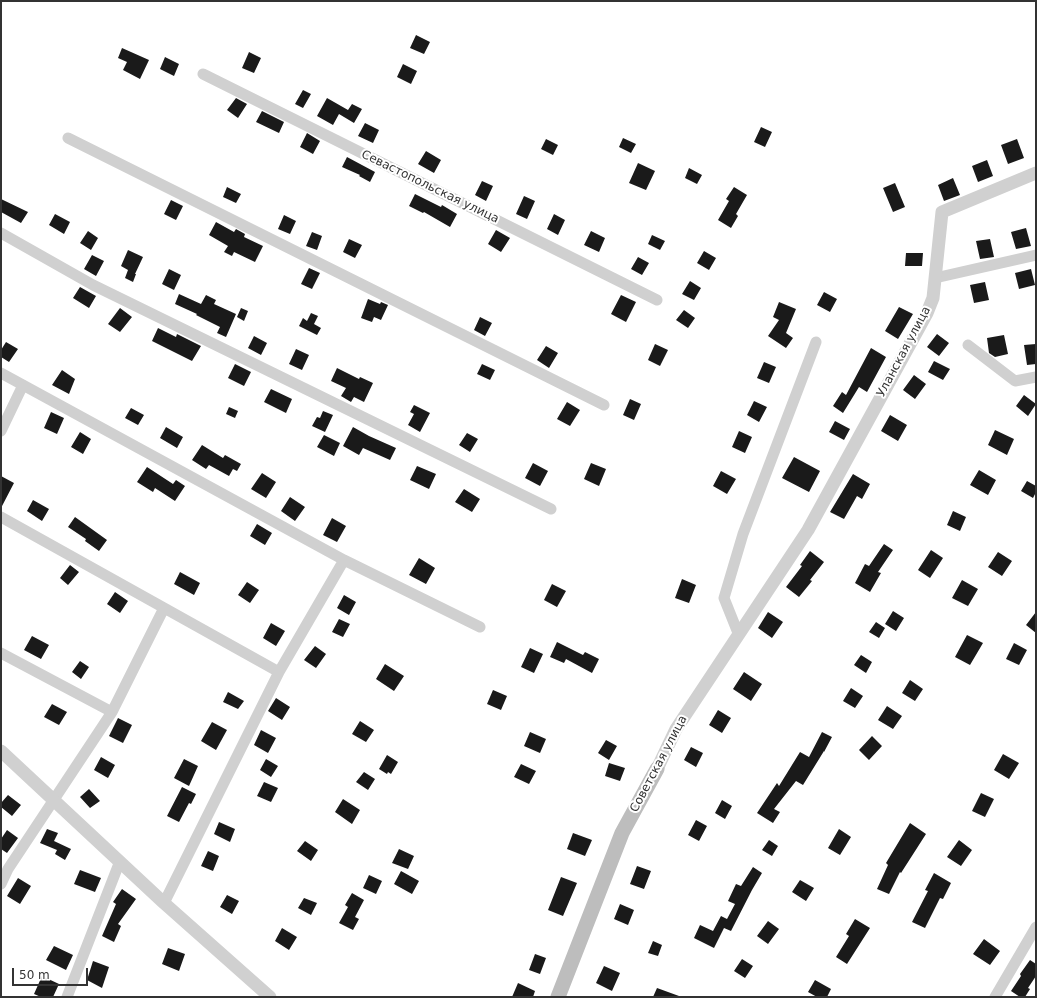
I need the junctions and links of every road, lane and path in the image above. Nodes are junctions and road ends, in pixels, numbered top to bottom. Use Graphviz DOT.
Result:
graph roads {
  1 [pos="202,74"];
  2 [pos="68,138"];
  3 [pos="1036,173"];
  4 [pos="1,233"];
  5 [pos="1036,255"];
  6 [pos="935,278"];
  7 [pos="657,300"];
  8 [pos="816,342"];
  9 [pos="968,345"];
  10 [pos="1,373"];
  11 [pos="1036,377"];
  12 [pos="23,385"];
  13 [pos="604,405"];
  14 [pos="1,431"];
  15 [pos="551,509"];
  16 [pos="1,517"];
  17 [pos="808,530"];
  18 [pos="344,560"];
  19 [pos="164,608"];
  20 [pos="480,627"];
  21 [pos="738,633"];
  22 [pos="1,653"];
  23 [pos="279,672"];
  24 [pos="112,712"];
  25 [pos="1,750"];
  26 [pos="657,769"];
  27 [pos="54,801"];
  28 [pos="120,861"];
  29 [pos="1,884"];
  30 [pos="164,904"];
  31 [pos="1036,927"];
  32 [pos="67,997"];
  33 [pos="270,997"];
  34 [pos="558,997"];
  35 [pos="995,997"];
  1 -- 7 [label="street, Севастопольская улица"];
  2 -- 13 [label="street"];
  3 -- 6 [label="street, Уланская улица"];
  4 -- 15 [label="street"];
  5 -- 6 [label="street"];
  6 -- 17 [label="street, Уланская улица"];
  8 -- 21 [label="street"];
  9 -- 11 [label="street"];
  10 -- 12 [label="street"];
  12 -- 14 [label="street"];
  12 -- 18 [label="street"];
  16 -- 19 [label="street"];
  17 -- 21 [label="street, Советская улица"];
  18 -- 20 [label="street"];
  18 -- 23 [label="street"];
  19 -- 23 [label="street"];
  19 -- 24 [label="street"];
  21 -- 26 [label="street, Советская улица"];
  22 -- 24 [label="street"];
  23 -- 30 [label="street"];
  24 -- 27 [label="street"];
  25 -- 27 [label="street"];
  26 -- 34 [label="main road, Советская улица"];
  27 -- 28 [label="street"];
  27 -- 29 [label="street"];
  28 -- 30 [label="street"];
  28 -- 32 [label="street"];
  30 -- 33 [label="street"];
  31 -- 35 [label="street"];
}
